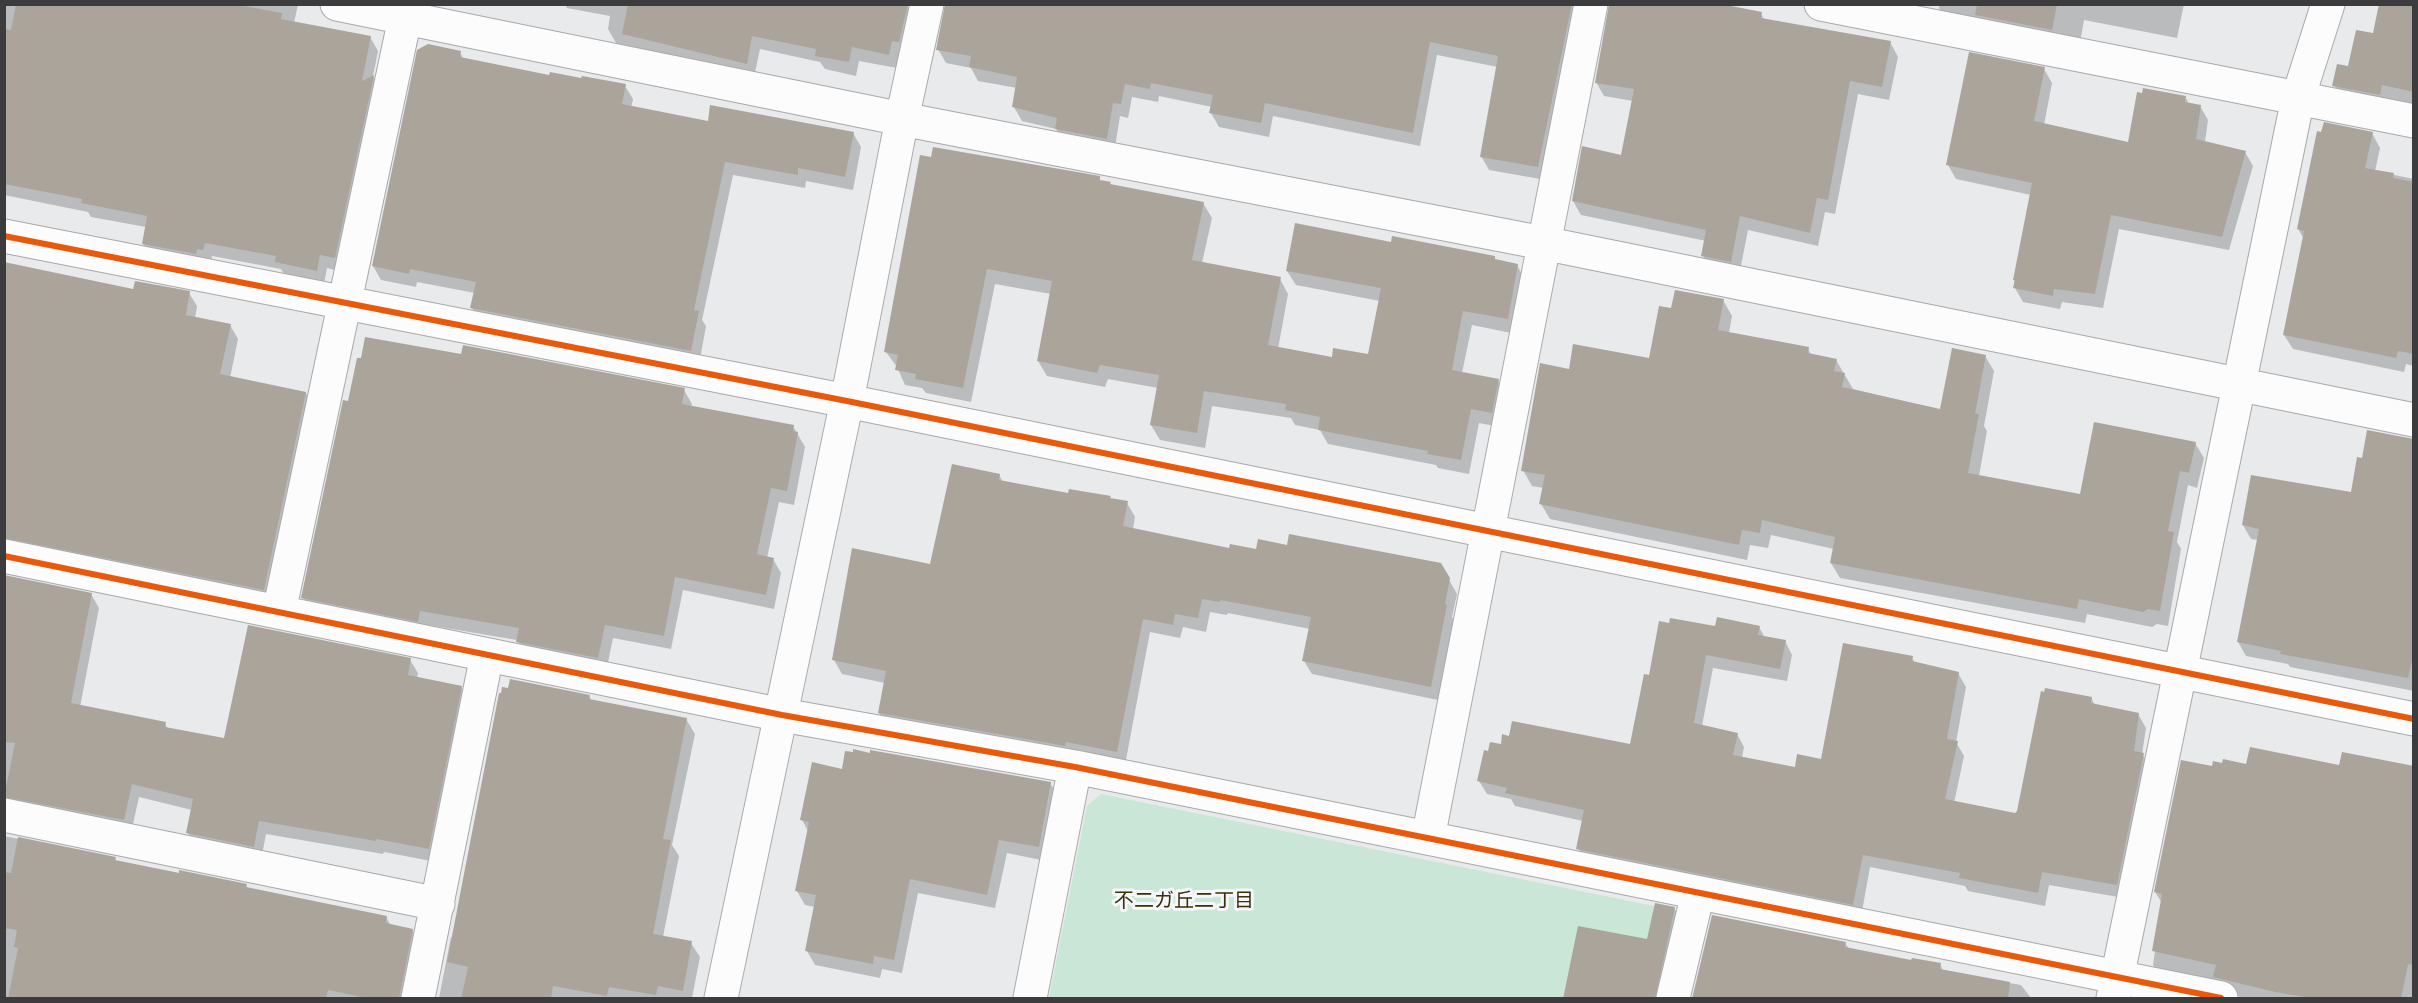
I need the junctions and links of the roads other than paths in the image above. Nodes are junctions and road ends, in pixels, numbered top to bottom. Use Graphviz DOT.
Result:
graph roads {
  1 [pos="337,4"];
  2 [pos="927,4"];
  3 [pos="1591,4"];
  4 [pos="1821,4"];
  5 [pos="2328,4"];
  6 [pos="406,11"];
  7 [pos="2298,98"];
  8 [pos="902,119"];
  9 [pos="2414,122"];
  10 [pos="4,236"];
  11 [pos="1543,243"];
  12 [pos="345,303"];
  13 [pos="2237,385"];
  14 [pos="848,401"];
  15 [pos="2414,420"];
  16 [pos="1490,530"];
  17 [pos="4,556"];
  18 [pos="279,612"];
  19 [pos="487,654"];
  20 [pos="2181,673"];
  21 [pos="782,715"];
  22 [pos="2414,719"];
  23 [pos="1075,767"];
  24 [pos="4,815"];
  25 [pos="1428,838"];
  26 [pos="1698,892"];
  27 [pos="438,904"];
  28 [pos="2115,988"];
  29 [pos="418,999"];
  30 [pos="721,999"];
  31 [pos="1029,999"];
  32 [pos="1674,999"];
  33 [pos="2221,999"];
  1 -- 6 [label="street"];
  2 -- 8 [label="street"];
  3 -- 11 [label="street"];
  4 -- 7 [label="street"];
  5 -- 7 [label="street"];
  6 -- 8 [label="street"];
  6 -- 12 [label="street"];
  7 -- 9 [label="street"];
  7 -- 13 [label="street"];
  8 -- 11 [label="street"];
  8 -- 14 [label="street"];
  10 -- 12 [label="street"];
  11 -- 13 [label="street"];
  11 -- 16 [label="street"];
  12 -- 14 [label="street"];
  12 -- 18 [label="street"];
  13 -- 15 [label="street"];
  13 -- 20 [label="street"];
  14 -- 16 [label="street"];
  14 -- 21 [label="street"];
  16 -- 20 [label="street"];
  16 -- 25 [label="street"];
  17 -- 18 [label="street"];
  18 -- 19 [label="street"];
  19 -- 21 [label="street"];
  19 -- 27 [label="street"];
  20 -- 22 [label="street"];
  20 -- 28 [label="street"];
  21 -- 23 [label="street"];
  21 -- 30 [label="street"];
  23 -- 25 [label="street"];
  23 -- 31 [label="street"];
  24 -- 27 [label="street"];
  25 -- 26 [label="street"];
  26 -- 28 [label="street"];
  26 -- 32 [label="street"];
  27 -- 29 [label="street"];
  28 -- 33 [label="street"];
}
